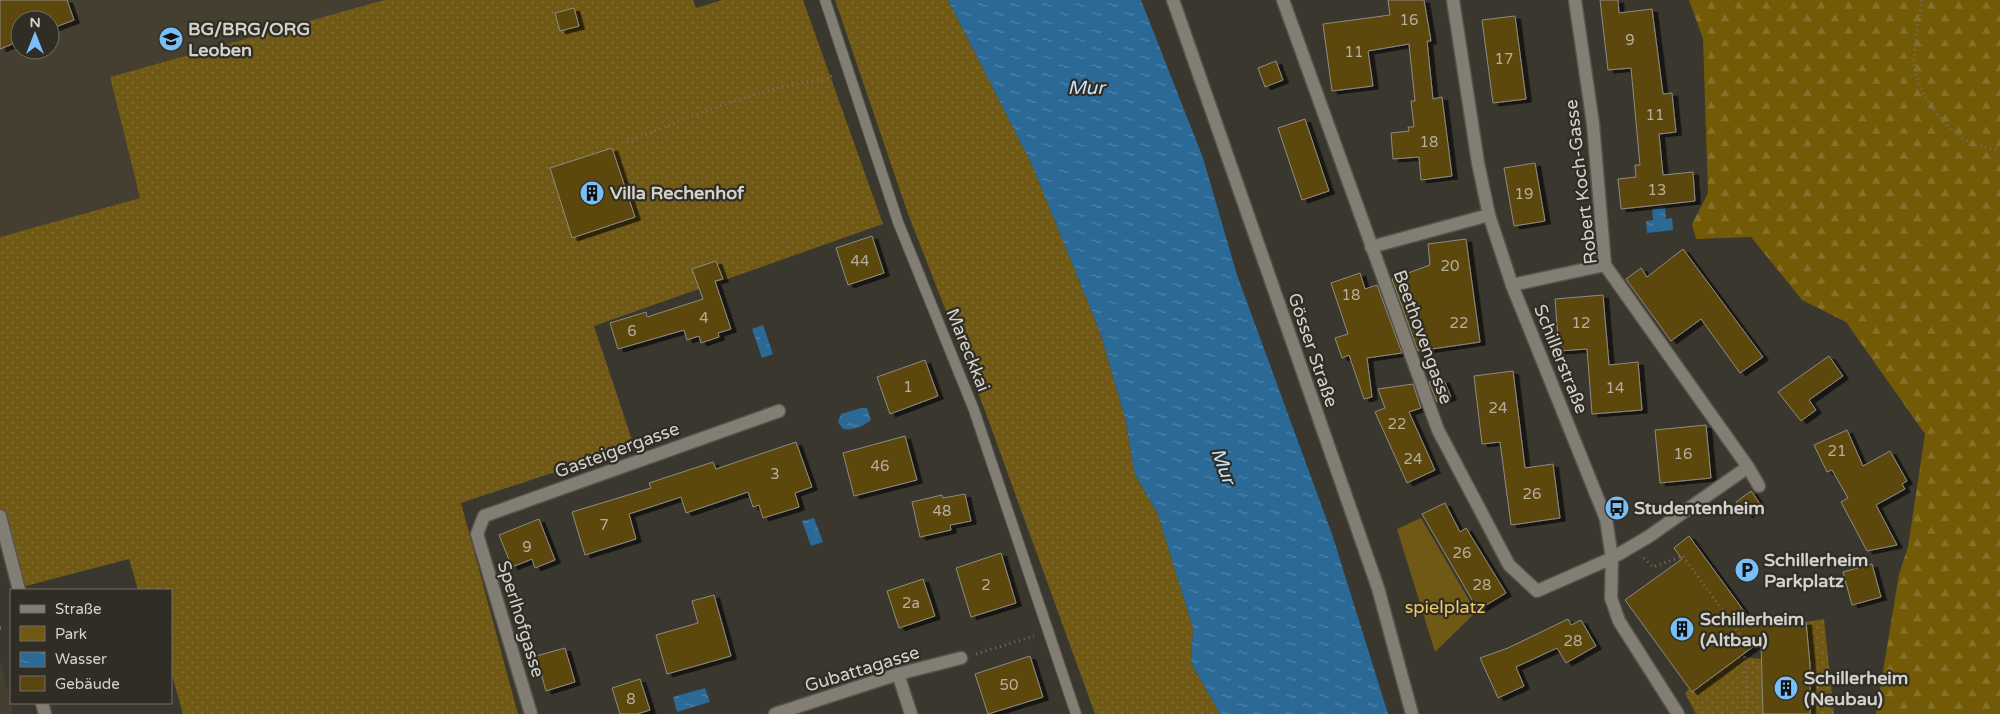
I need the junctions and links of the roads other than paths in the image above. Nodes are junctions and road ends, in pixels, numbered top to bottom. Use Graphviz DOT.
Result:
graph roads {
  1 [pos="825,0"];
  2 [pos="1173,0"];
  3 [pos="1283,0"];
  4 [pos="1454,0"];
  5 [pos="1575,0"];
  6 [pos="1489,215"];
  7 [pos="1371,247"];
  8 [pos="1605,265"];
  9 [pos="1512,285"];
  10 [pos="780,411"];
  11 [pos="1748,467"];
  12 [pos="1759,486"];
  13 [pos="0,516"];
  14 [pos="477,534"];
  15 [pos="1612,558"];
  16 [pos="19,589"];
  17 [pos="961,658"];
  18 [pos="898,674"];
  19 [pos="531,714"];
  20 [pos="775,714"];
  21 [pos="911,714"];
  22 [pos="1076,714"];
  23 [pos="1412,714"];
  24 [pos="1678,714"];
  1 -- 22 [label="lane, Mareckkai"];
  2 -- 23 [label="street, Gösser Straße"];
  3 -- 7 [label="street, Beethovengasse"];
  4 -- 6 [label="street, Schillerstraße"];
  5 -- 8 [label="street, Robert Koch-Gasse"];
  6 -- 7 [label="street"];
  6 -- 9 [label="street, Schillerstraße"];
  7 -- 15 [label="street, Beethovengasse"];
  8 -- 9 [label="street"];
  8 -- 11 [label="street, Robert Koch-Gasse"];
  9 -- 15 [label="street, Schillerstraße"];
  10 -- 14 [label="street, Gasteigergasse"];
  11 -- 12 [label="street, Robert Koch-Gasse"];
  11 -- 15 [label="street"];
  13 -- 16 [label="street"];
  14 -- 19 [label="street, Sperlhofgasse"];
  15 -- 24 [label="street, Schillerstraße"];
  17 -- 18 [label="street, Gubattagasse"];
  18 -- 20 [label="street, Gubattagasse"];
  18 -- 21 [label="street"];
}
